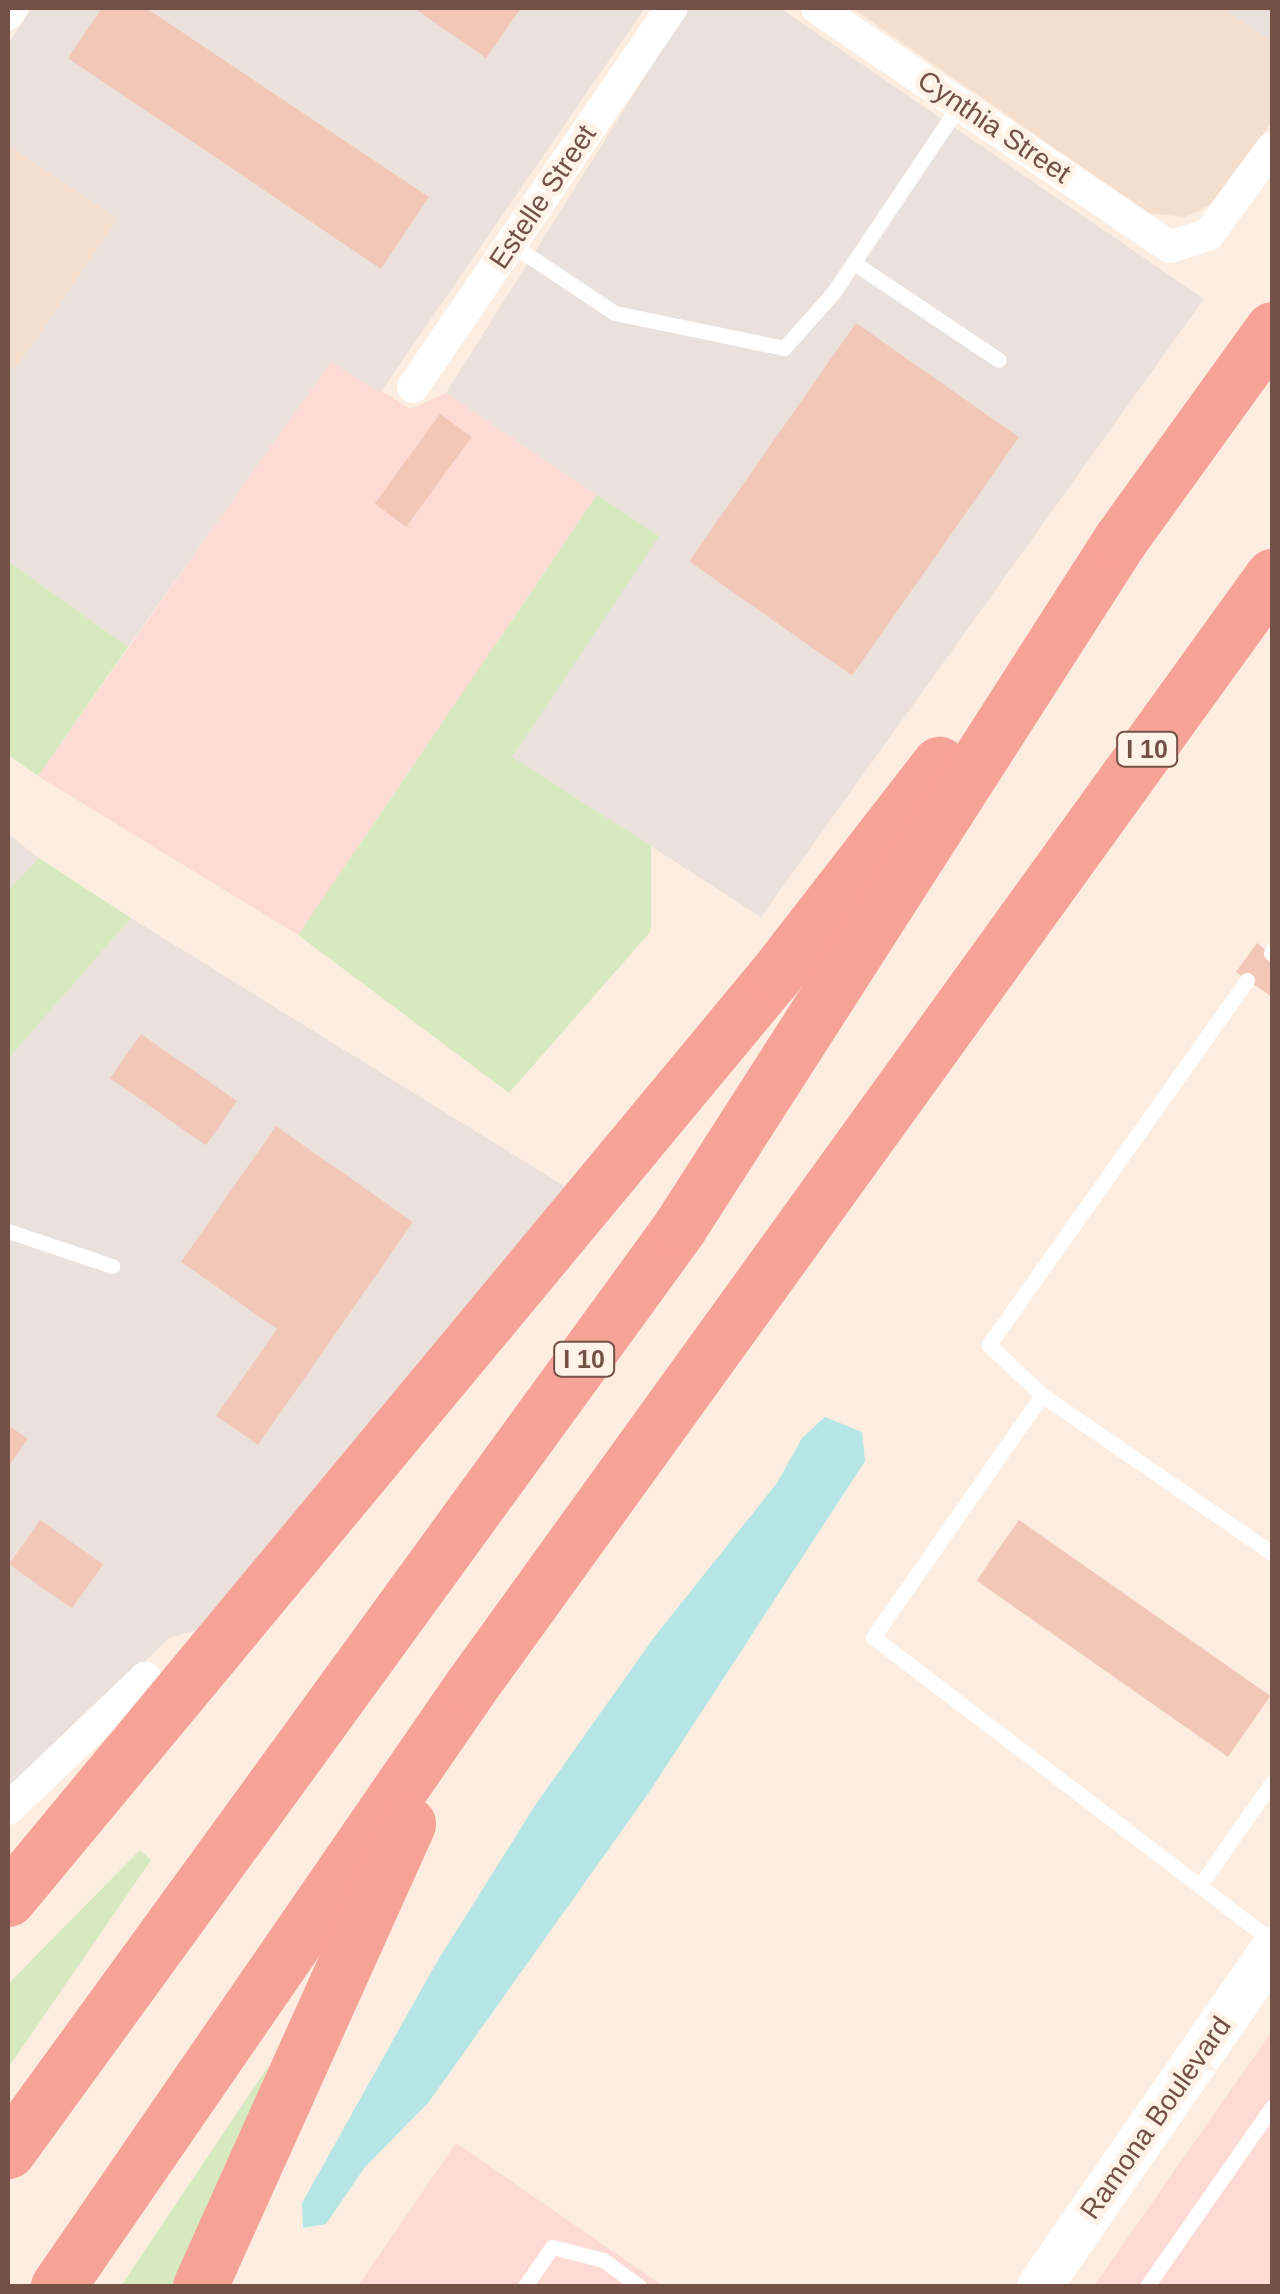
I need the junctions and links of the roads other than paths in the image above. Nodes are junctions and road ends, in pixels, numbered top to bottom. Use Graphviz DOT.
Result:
graph roads {
  1 [pos="12,8"];
  2 [pos="672,8"];
  3 [pos="817,8"];
  4 [pos="8,14"];
  5 [pos="960,104"];
  6 [pos="1272,148"];
  7 [pos="510,244"];
  8 [pos="854,263"];
  9 [pos="1272,329"];
  10 [pos="999,360"];
  11 [pos="413,387"];
  12 [pos="1120,540"];
  13 [pos="1272,576"];
  14 [pos="1247,980"];
  15 [pos="8,1231"];
  16 [pos="112,1266"];
  17 [pos="1042,1395"];
  18 [pos="1272,1552"];
  19 [pos="145,1678"];
  20 [pos="471,1686"];
  21 [pos="1272,1782"];
  22 [pos="8,1809"];
  23 [pos="1200,1885"];
  24 [pos="8,1899"];
  25 [pos="1272,1941"];
  26 [pos="1272,1949"];
  27 [pos="1272,2107"];
  28 [pos="8,2151"];
  29 [pos="58,2286"];
  30 [pos="200,2286"];
  31 [pos="525,2286"];
  32 [pos="639,2286"];
  33 [pos="1039,2286"];
  34 [pos="1148,2286"];
  1 -- 4 [label="street"];
  2 -- 7 [label="street, Estelle Street"];
  3 -- 5 [label="street, Cynthia Street"];
  5 -- 6 [label="street, Cynthia Street"];
  5 -- 8 [label="lane"];
  7 -- 8 [label="lane"];
  7 -- 11 [label="street, Estelle Street"];
  8 -- 10 [label="lane"];
  9 -- 12 [label="highway, I 10"];
  12 -- 24 [label="highway"];
  12 -- 28 [label="highway, I 10"];
  13 -- 20 [label="highway, I 10"];
  14 -- 17 [label="lane"];
  15 -- 16 [label="lane"];
  17 -- 18 [label="lane"];
  17 -- 23 [label="lane"];
  19 -- 22 [label="street"];
  20 -- 29 [label="highway, I 10"];
  20 -- 30 [label="highway"];
  21 -- 23 [label="lane"];
  23 -- 25 [label="lane"];
  26 -- 33 [label="street, Ramona Boulevard"];
  27 -- 34 [label="lane"];
  31 -- 32 [label="lane"];
}
